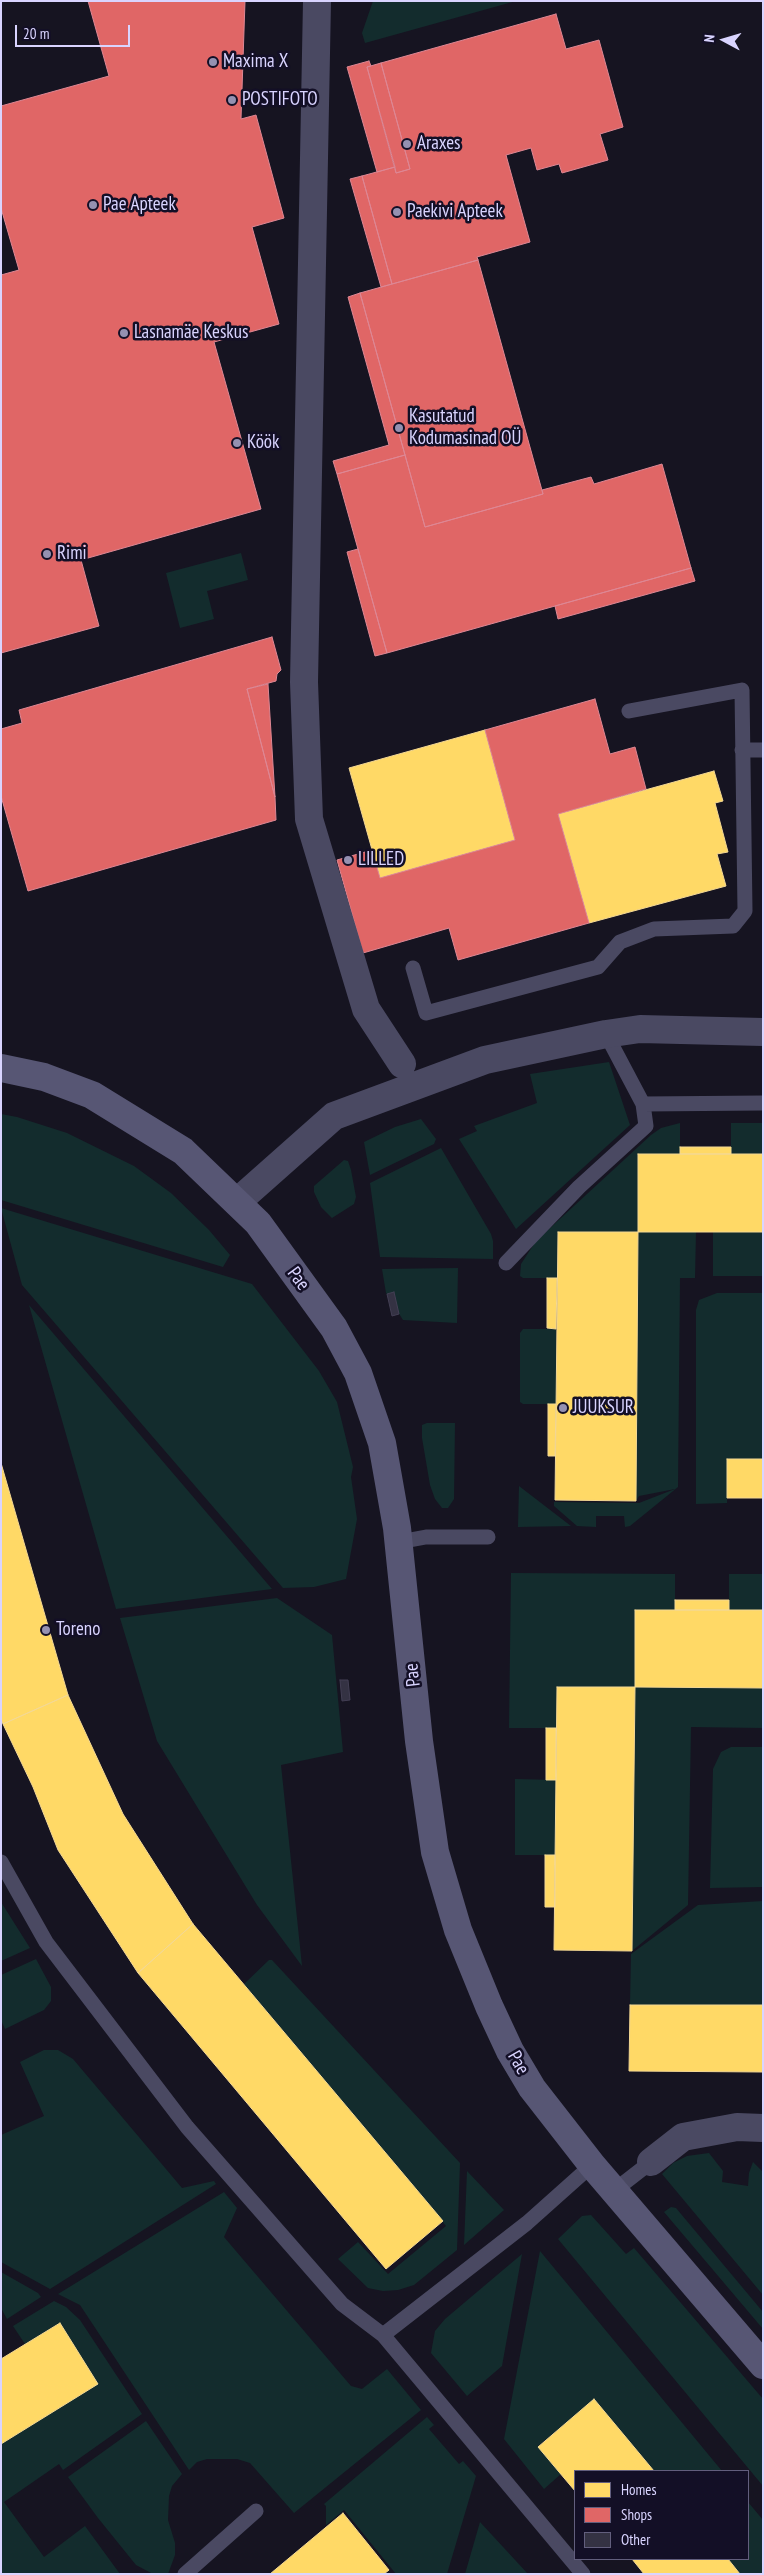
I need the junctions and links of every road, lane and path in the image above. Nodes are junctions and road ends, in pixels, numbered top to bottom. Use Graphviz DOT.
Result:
graph roads {
  1 [pos="316,1"];
  2 [pos="629,711"];
  3 [pos="742,750"];
  4 [pos="763,750"];
  5 [pos="413,968"];
  6 [pos="763,1032"];
  7 [pos="606,1034"];
  8 [pos="402,1064"];
  9 [pos="1,1068"];
  10 [pos="763,1103"];
  11 [pos="643,1104"];
  12 [pos="237,1202"];
  13 [pos="506,1263"];
  14 [pos="488,1537"];
  15 [pos="399,1542"];
  16 [pos="1,1862"];
  17 [pos="763,2128"];
  18 [pos="651,2162"];
  19 [pos="592,2165"];
  20 [pos="615,2190"];
  21 [pos="383,2335"];
  22 [pos="763,2365"];
  23 [pos="256,2511"];
  24 [pos="185,2574"];
  25 [pos="583,2574"];
  1 -- 8 [label="street"];
  2 -- 3 [label="lane"];
  3 -- 4 [label="lane"];
  3 -- 5 [label="lane"];
  6 -- 7 [label="street"];
  7 -- 11 [label="lane"];
  7 -- 12 [label="street"];
  9 -- 12 [label="street, Pae"];
  10 -- 11 [label="lane"];
  11 -- 13 [label="lane"];
  12 -- 15 [label="street, Pae"];
  14 -- 15 [label="lane"];
  15 -- 19 [label="street, Pae"];
  16 -- 21 [label="lane"];
  17 -- 18 [label="street"];
  18 -- 20 [label="lane"];
  19 -- 20 [label="street, Pae"];
  19 -- 21 [label="lane"];
  20 -- 22 [label="street, Pae"];
  21 -- 25 [label="lane"];
  23 -- 24 [label="lane"];
}
